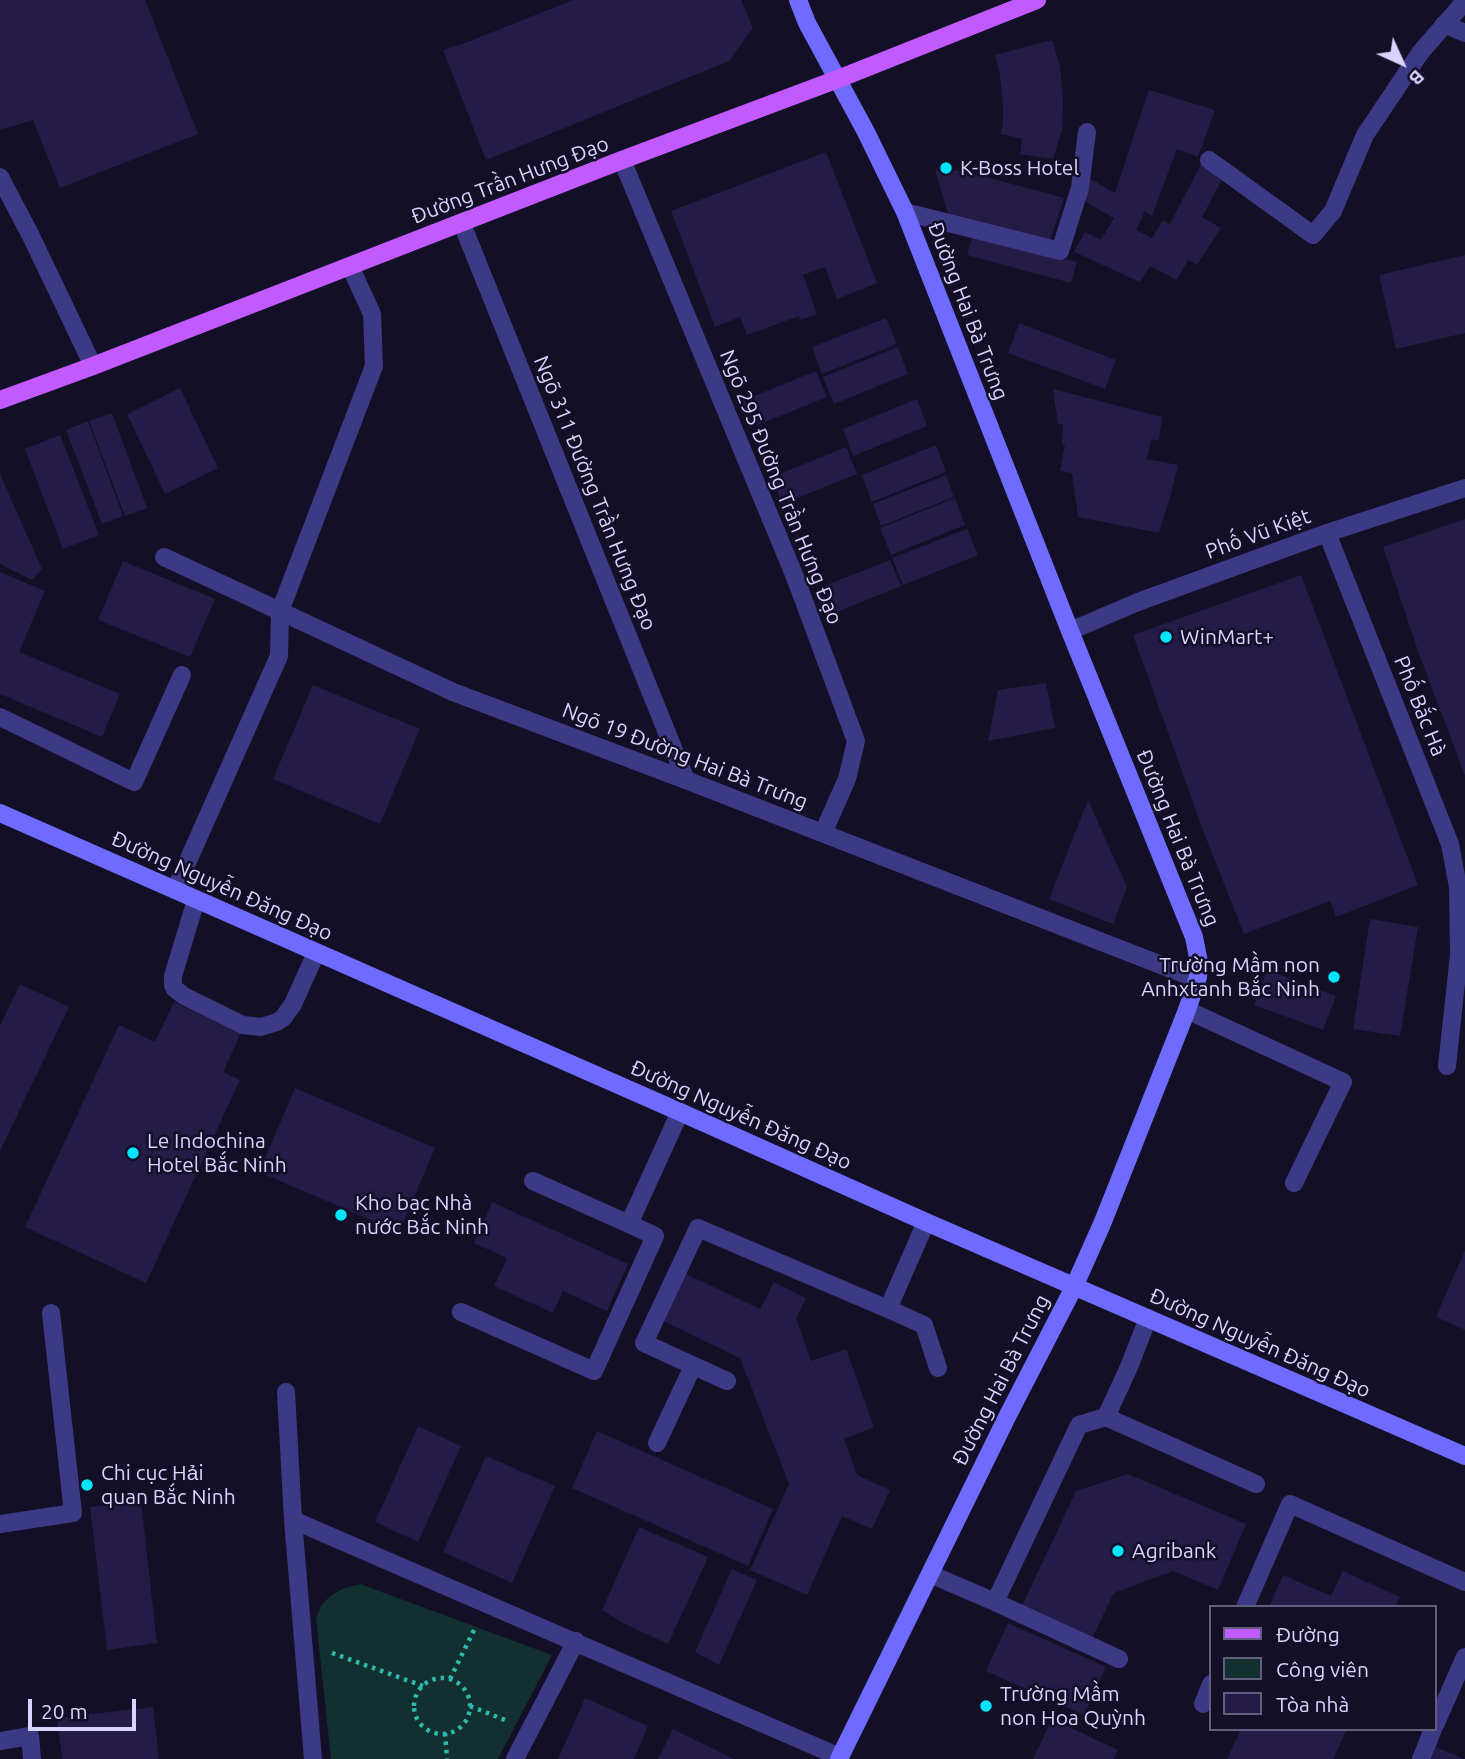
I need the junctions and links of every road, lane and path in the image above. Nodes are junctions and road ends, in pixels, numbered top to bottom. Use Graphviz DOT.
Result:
graph roads {
  1 [pos="798,0"];
  2 [pos="1037,0"];
  3 [pos="1464,0"];
  4 [pos="1444,24"];
  5 [pos="1465,33"];
  6 [pos="838,79"];
  7 [pos="1087,132"];
  8 [pos="622,160"];
  9 [pos="1209,160"];
  10 [pos="0,177"];
  11 [pos="905,212"];
  12 [pos="461,224"];
  13 [pos="350,266"];
  14 [pos="93,366"];
  15 [pos="0,400"];
  16 [pos="1465,488"];
  17 [pos="1327,533"];
  18 [pos="164,556"];
  19 [pos="280,611"];
  20 [pos="1070,632"];
  21 [pos="182,676"];
  22 [pos="0,717"];
  23 [pos="686,780"];
  24 [pos="0,813"];
  25 [pos="823,833"];
  26 [pos="175,890"];
  27 [pos="196,900"];
  28 [pos="316,953"];
  29 [pos="1197,979"];
  30 [pos="1187,1010"];
  31 [pos="1447,1066"];
  32 [pos="680,1112"];
  33 [pos="533,1181"];
  34 [pos="1294,1183"];
  35 [pos="926,1222"];
  36 [pos="629,1224"];
  37 [pos="1074,1287"];
  38 [pos="888,1309"];
  39 [pos="461,1312"];
  40 [pos="51,1313"];
  41 [pos="1148,1318"];
  42 [pos="693,1366"];
  43 [pos="938,1368"];
  44 [pos="727,1381"];
  45 [pos="286,1392"];
  46 [pos="1107,1417"];
  47 [pos="657,1443"];
  48 [pos="1465,1457"];
  49 [pos="1256,1484"];
  50 [pos="293,1520"];
  51 [pos="0,1524"];
  52 [pos="930,1574"];
  53 [pos="1465,1582"];
  54 [pos="995,1602"];
  55 [pos="1246,1605"];
  56 [pos="478,1622"];
  57 [pos="576,1641"];
  58 [pos="323,1649"];
  59 [pos="1465,1657"];
  60 [pos="1119,1659"];
  61 [pos="450,1679"];
  62 [pos="423,1686"];
  63 [pos="1210,1686"];
  64 [pos="1203,1704"];
  65 [pos="470,1706"];
  66 [pos="1437,1720"];
  67 [pos="512,1723"];
  68 [pos="1432,1731"];
  69 [pos="445,1733"];
  70 [pos="0,1741"];
  71 [pos="840,1758"];
  72 [pos="32,1759"];
  73 [pos="313,1759"];
  74 [pos="447,1759"];
  75 [pos="515,1759"];
  76 [pos="1420,1759"];
  1 -- 6 [label="main road, Đường Hai Bà Trưng"];
  2 -- 6 [label="main road, Đường Trần Hưng Đạo"];
  3 -- 4 [label="street"];
  4 -- 5 [label="street"];
  4 -- 9 [label="street"];
  6 -- 8 [label="main road, Đường Trần Hưng Đạo"];
  6 -- 11 [label="main road, Đường Hai Bà Trưng"];
  7 -- 11 [label="street"];
  8 -- 12 [label="main road, Đường Trần Hưng Đạo"];
  8 -- 25 [label="street, Ngõ 295 Đường Trần Hưng Đạo"];
  10 -- 14 [label="street"];
  11 -- 20 [label="main road, Đường Hai Bà Trưng"];
  12 -- 13 [label="main road, Đường Trần Hưng Đạo"];
  12 -- 23 [label="street, Ngõ 311 Đường Trần Hưng Đạo"];
  13 -- 14 [label="main road, Đường Trần Hưng Đạo"];
  13 -- 19 [label="street"];
  14 -- 15 [label="main road, Đường Trần Hưng Đạo"];
  16 -- 17 [label="street, Phố Vũ Kiệt"];
  17 -- 20 [label="street, Phố Vũ Kiệt"];
  17 -- 31 [label="street, Phố Bắc Hà"];
  18 -- 19 [label="street, Ngõ 19 Đường Hai Bà Trưng"];
  19 -- 23 [label="street, Ngõ 19 Đường Hai Bà Trưng"];
  19 -- 26 [label="street"];
  20 -- 29 [label="main road, Đường Hai Bà Trưng"];
  21 -- 22 [label="street"];
  23 -- 25 [label="street, Ngõ 19 Đường Hai Bà Trưng"];
  24 -- 26 [label="main road, Đường Nguyễn Đăng Đạo"];
  25 -- 29 [label="street, Ngõ 19 Đường Hai Bà Trưng"];
  26 -- 27 [label="main road, Đường Nguyễn Đăng Đạo"];
  27 -- 28 [label="main road, Đường Nguyễn Đăng Đạo"];
  27 -- 28 [label="street"];
  28 -- 32 [label="main road, Đường Nguyễn Đăng Đạo"];
  29 -- 30 [label="main road, Đường Hai Bà Trưng"];
  30 -- 34 [label="street"];
  30 -- 37 [label="main road, Đường Hai Bà Trưng"];
  32 -- 35 [label="main road, Đường Nguyễn Đăng Đạo"];
  32 -- 36 [label="street"];
  33 -- 36 [label="street"];
  35 -- 37 [label="main road, Đường Nguyễn Đăng Đạo"];
  35 -- 38 [label="street"];
  36 -- 39 [label="street"];
  37 -- 41 [label="main road, Đường Nguyễn Đăng Đạo"];
  37 -- 52 [label="main road, Đường Hai Bà Trưng"];
  38 -- 42 [label="street"];
  38 -- 43 [label="street"];
  40 -- 51 [label="street"];
  41 -- 46 [label="street"];
  41 -- 48 [label="main road, Đường Nguyễn Đăng Đạo"];
  42 -- 44 [label="street"];
  42 -- 47 [label="street"];
  45 -- 50 [label="street"];
  46 -- 49 [label="street"];
  46 -- 54 [label="street"];
  50 -- 57 [label="street"];
  50 -- 73 [label="street"];
  52 -- 54 [label="street"];
  52 -- 71 [label="main road, Đường Hai Bà Trưng"];
  53 -- 55 [label="street"];
  54 -- 60 [label="street"];
  56 -- 61 [label="path"];
  57 -- 71 [label="street"];
  57 -- 75 [label="street"];
  58 -- 62 [label="path"];
  59 -- 66 [label="street"];
  61 -- 62 [label="path"];
  61 -- 65 [label="path"];
  62 -- 69 [label="path"];
  63 -- 64 [label="street"];
  65 -- 67 [label="path"];
  65 -- 69 [label="path"];
  68 -- 76 [label="street"];
  69 -- 74 [label="path"];
  70 -- 72 [label="street"];
}
